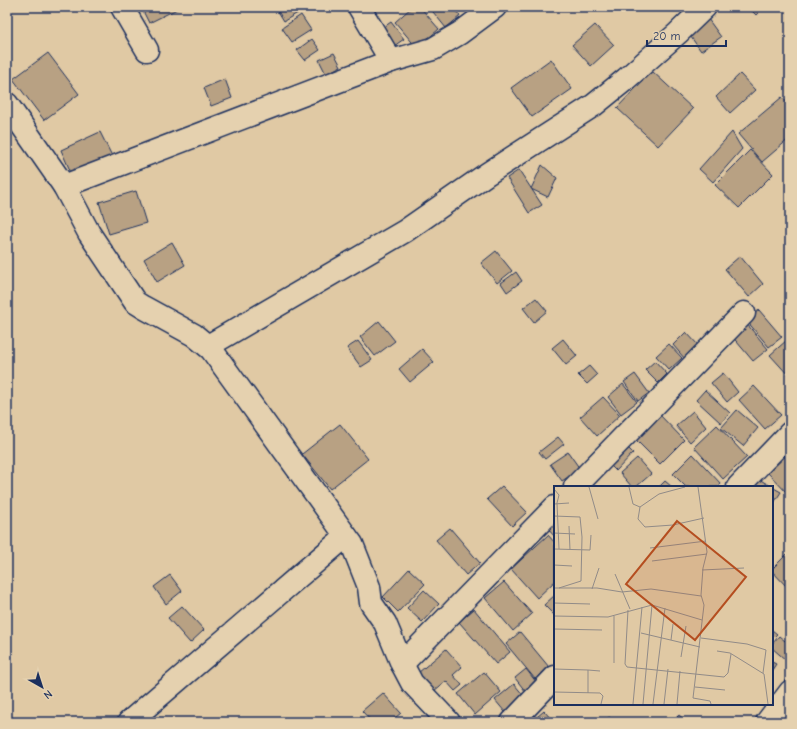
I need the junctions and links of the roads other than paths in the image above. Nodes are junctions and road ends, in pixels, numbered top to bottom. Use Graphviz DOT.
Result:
graph roads {
  1 [pos="122,7"];
  2 [pos="359,7"];
  3 [pos="494,7"];
  4 [pos="706,7"];
  5 [pos="147,50"];
  6 [pos="391,61"];
  7 [pos="7,104"];
  8 [pos="64,186"];
  9 [pos="744,313"];
  10 [pos="208,346"];
  11 [pos="790,433"];
  12 [pos="576,486"];
  13 [pos="739,486"];
  14 [pos="554,508"];
  15 [pos="346,536"];
  16 [pos="402,664"];
  17 [pos="554,678"];
  18 [pos="790,692"];
  19 [pos="129,722"];
  20 [pos="449,722"];
  21 [pos="512,722"];
  22 [pos="767,722"];
  1 -- 5 [label="street"];
  2 -- 6 [label="street"];
  3 -- 6 [label="street"];
  4 -- 10 [label="street"];
  6 -- 8 [label="street"];
  7 -- 8 [label="street"];
  8 -- 10 [label="street"];
  9 -- 12 [label="street"];
  10 -- 15 [label="street"];
  11 -- 13 [label="street"];
  14 -- 16 [label="street"];
  15 -- 16 [label="street"];
  15 -- 19 [label="street"];
  16 -- 20 [label="street"];
  17 -- 21 [label="street"];
  18 -- 22 [label="street"];
}
